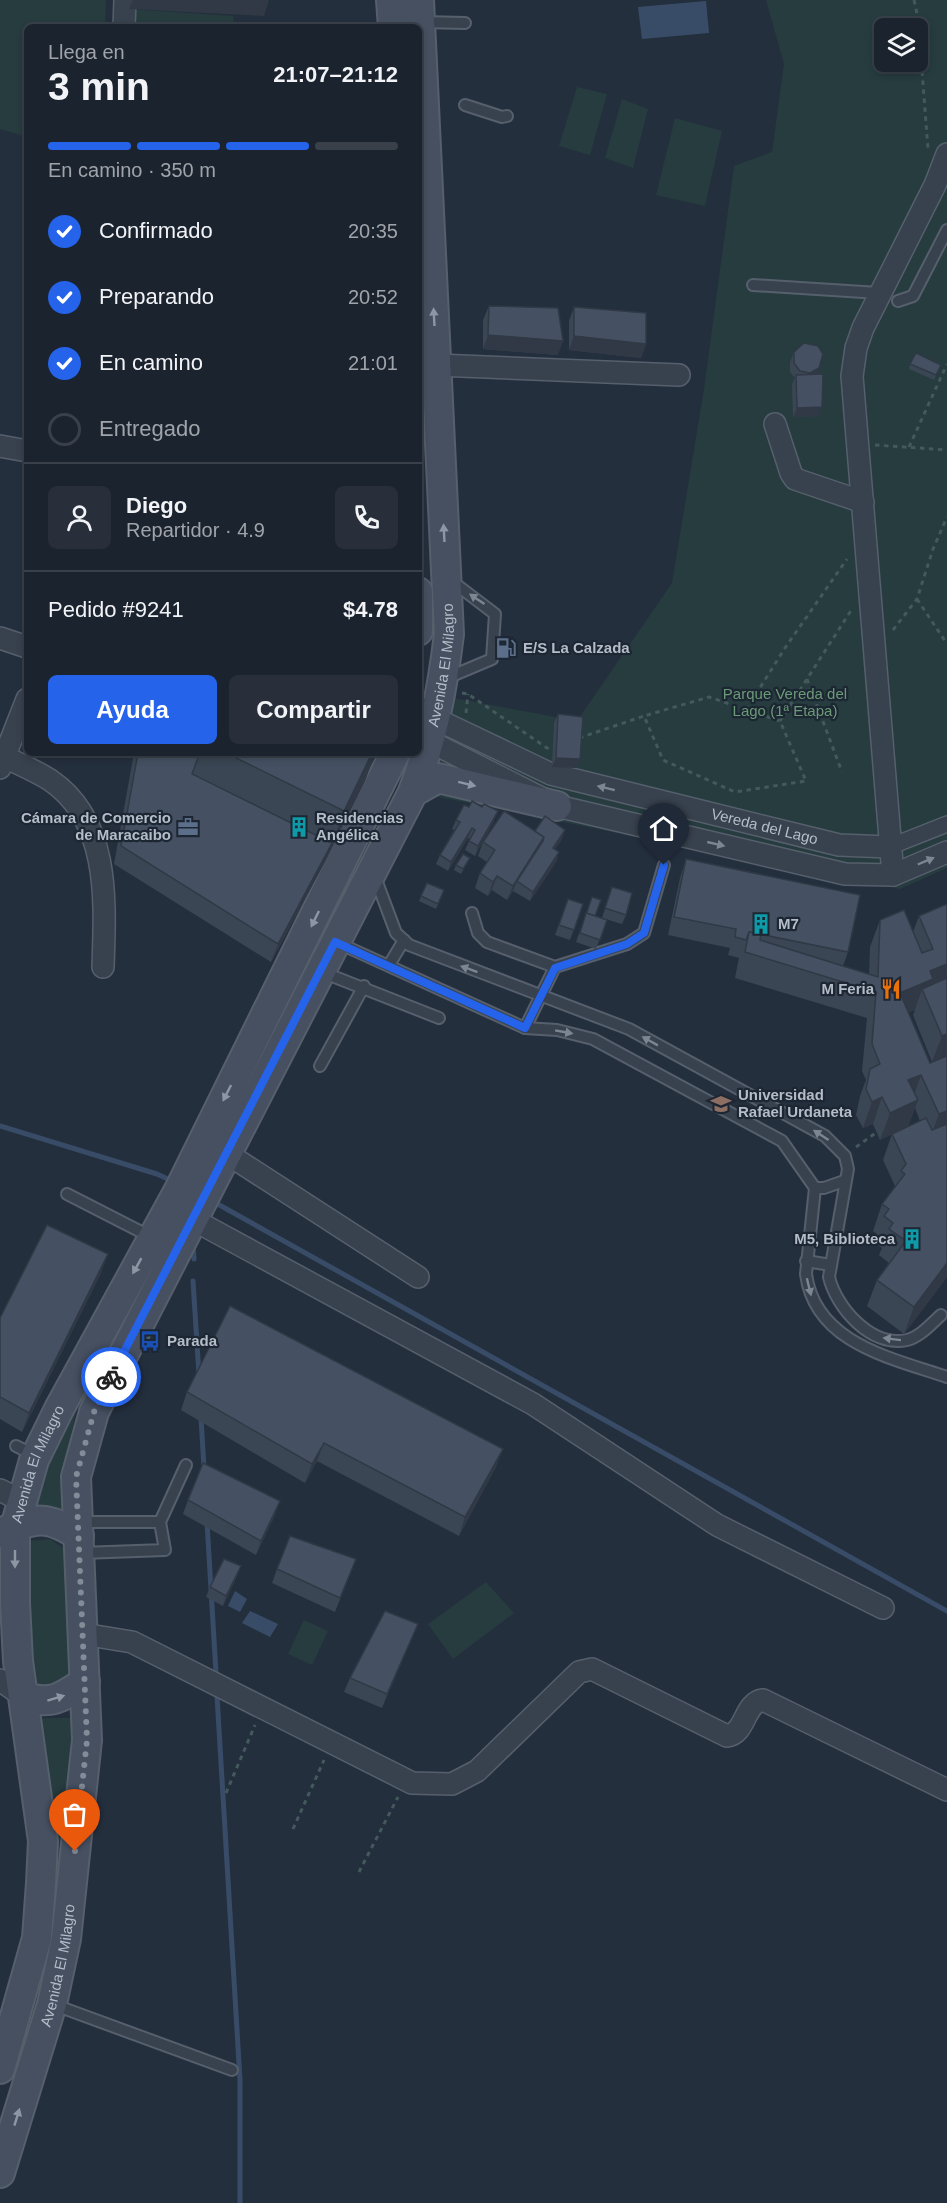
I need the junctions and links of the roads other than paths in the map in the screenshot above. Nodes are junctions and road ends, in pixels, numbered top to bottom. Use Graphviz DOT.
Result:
graph roads {
  1 [pos="125,0"];
  2 [pos="404,16"];
  3 [pos="465,23"];
  4 [pos="124,24"];
  5 [pos="465,105"];
  6 [pos="507,116"];
  7 [pos="938,157"];
  8 [pos="422,206"];
  9 [pos="947,230"];
  10 [pos="753,285"];
  11 [pos="889,297"];
  12 [pos="437,365"];
  13 [pos="679,375"];
  14 [pos="775,424"];
  15 [pos="0,446"];
  16 [pos="24,450"];
  17 [pos="863,501"];
  18 [pos="446,577"];
  19 [pos="0,638"];
  20 [pos="24,646"];
  21 [pos="444,679"];
  22 [pos="24,707"];
  23 [pos="426,725"];
  24 [pos="422,746"];
  25 [pos="420,756"];
  26 [pos="386,761"];
  27 [pos="2,763"];
  28 [pos="413,792"];
  29 [pos="557,806"];
  30 [pos="947,824"];
  31 [pos="889,847"];
  32 [pos="947,852"];
  33 [pos="664,865"];
  34 [pos="372,870"];
  35 [pos="893,875"];
  36 [pos="472,913"];
  37 [pos="404,940"];
  38 [pos="335,942"];
  39 [pos="389,965"];
  40 [pos="103,967"];
  41 [pos="555,968"];
  42 [pos="320,971"];
  43 [pos="364,986"];
  44 [pos="540,995"];
  45 [pos="438,1018"];
  46 [pos="525,1028"];
  47 [pos="320,1066"];
  48 [pos="226,1153"];
  49 [pos="844,1181"];
  50 [pos="815,1188"];
  51 [pos="67,1194"];
  52 [pos="192,1219"];
  53 [pos="153,1238"];
  54 [pos="806,1261"];
  55 [pos="831,1265"];
  56 [pos="418,1277"];
  57 [pos="941,1315"];
  58 [pos="947,1377"];
  59 [pos="28,1454"];
  60 [pos="186,1465"];
  61 [pos="7,1493"];
  62 [pos="160,1522"];
  63 [pos="5,1529"];
  64 [pos="79,1537"];
  65 [pos="883,1608"];
  66 [pos="83,1634"];
  67 [pos="0,1680"];
  68 [pos="85,1682"];
  69 [pos="24,1697"];
  70 [pos="947,1790"];
  71 [pos="52,2004"];
  72 [pos="0,2069"];
  73 [pos="232,2070"];
  74 [pos="0,2173"];
  1 -- 4 [label="street"];
  2 -- 3 [label="lane"];
  5 -- 6 [label="lane"];
  7 -- 11 [label="street"];
  12 -- 8 [label="main road, Avenida El Milagro, one-way"];
  9 -- 11 [label="lane"];
  10 -- 11 [label="lane"];
  11 -- 17 [label="street"];
  12 -- 13 [label="street"];
  18 -- 12 [label="main road, Avenida El Milagro, one-way"];
  14 -- 17 [label="street"];
  15 -- 16 [label="street"];
  17 -- 31 [label="street"];
  18 -- 21 [label="main road, Avenida El Milagro"];
  21 -- 18 [label="lane, one-way"];
  19 -- 20 [label="street"];
  21 -- 23 [label="main road, Avenida El Milagro"];
  22 -- 27 [label="street"];
  23 -- 24 [label="main road, Avenida El Milagro"];
  23 -- 29 [label="street, Vereda del Lago"];
  31 -- 23 [label="street, Vereda del Lago, one-way"];
  25 -- 28 [label="main road, Avenida El Milagro"];
  26 -- 53 [label="main road, Avenida El Milagro, one-way"];
  27 -- 40 [label="street"];
  28 -- 29 [label="main road, one-way"];
  28 -- 34 [label="main road, Avenida El Milagro"];
  29 -- 35 [label="street, Vereda del Lago, one-way"];
  30 -- 31 [label="street, Vereda del Lago"];
  31 -- 35 [label="street"];
  35 -- 32 [label="street, Vereda del Lago, one-way"];
  33 -- 41 [label="lane"];
  34 -- 37 [label="lane"];
  34 -- 38 [label="main road, Avenida El Milagro"];
  36 -- 41 [label="lane"];
  37 -- 39 [label="lane"];
  44 -- 37 [label="lane, one-way"];
  38 -- 39 [label="lane"];
  38 -- 42 [label="main road, Avenida El Milagro"];
  39 -- 46 [label="lane"];
  41 -- 44 [label="lane"];
  42 -- 43 [label="lane"];
  42 -- 48 [label="main road, Avenida El Milagro"];
  43 -- 45 [label="lane"];
  43 -- 47 [label="lane"];
  44 -- 46 [label="lane"];
  49 -- 44 [label="lane, one-way"];
  46 -- 50 [label="lane, one-way"];
  48 -- 52 [label="main road, Avenida El Milagro"];
  48 -- 56 [label="street"];
  49 -- 50 [label="lane"];
  49 -- 55 [label="lane"];
  50 -- 54 [label="lane"];
  51 -- 53 [label="lane"];
  52 -- 64 [label="main road, Avenida El Milagro"];
  52 -- 65 [label="street"];
  53 -- 59 [label="main road, Avenida El Milagro, one-way"];
  54 -- 55 [label="lane"];
  54 -- 58 [label="lane, one-way"];
  57 -- 55 [label="lane, one-way"];
  59 -- 61 [label="street"];
  59 -- 63 [label="main road, Avenida El Milagro"];
  60 -- 62 [label="lane"];
  61 -- 63 [label="street"];
  62 -- 64 [label="lane"];
  62 -- 64 [label="lane"];
  63 -- 64 [label="main road"];
  63 -- 69 [label="main road, Avenida El Milagro, one-way"];
  64 -- 66 [label="main road, Avenida El Milagro"];
  66 -- 68 [label="main road, Avenida El Milagro"];
  66 -- 70 [label="street"];
  67 -- 69 [label="street"];
  69 -- 68 [label="main road, one-way"];
  68 -- 71 [label="main road, Avenida El Milagro"];
  69 -- 72 [label="main road, Avenida El Milagro"];
  71 -- 73 [label="lane"];
  74 -- 71 [label="main road, Avenida El Milagro, one-way"];
}
